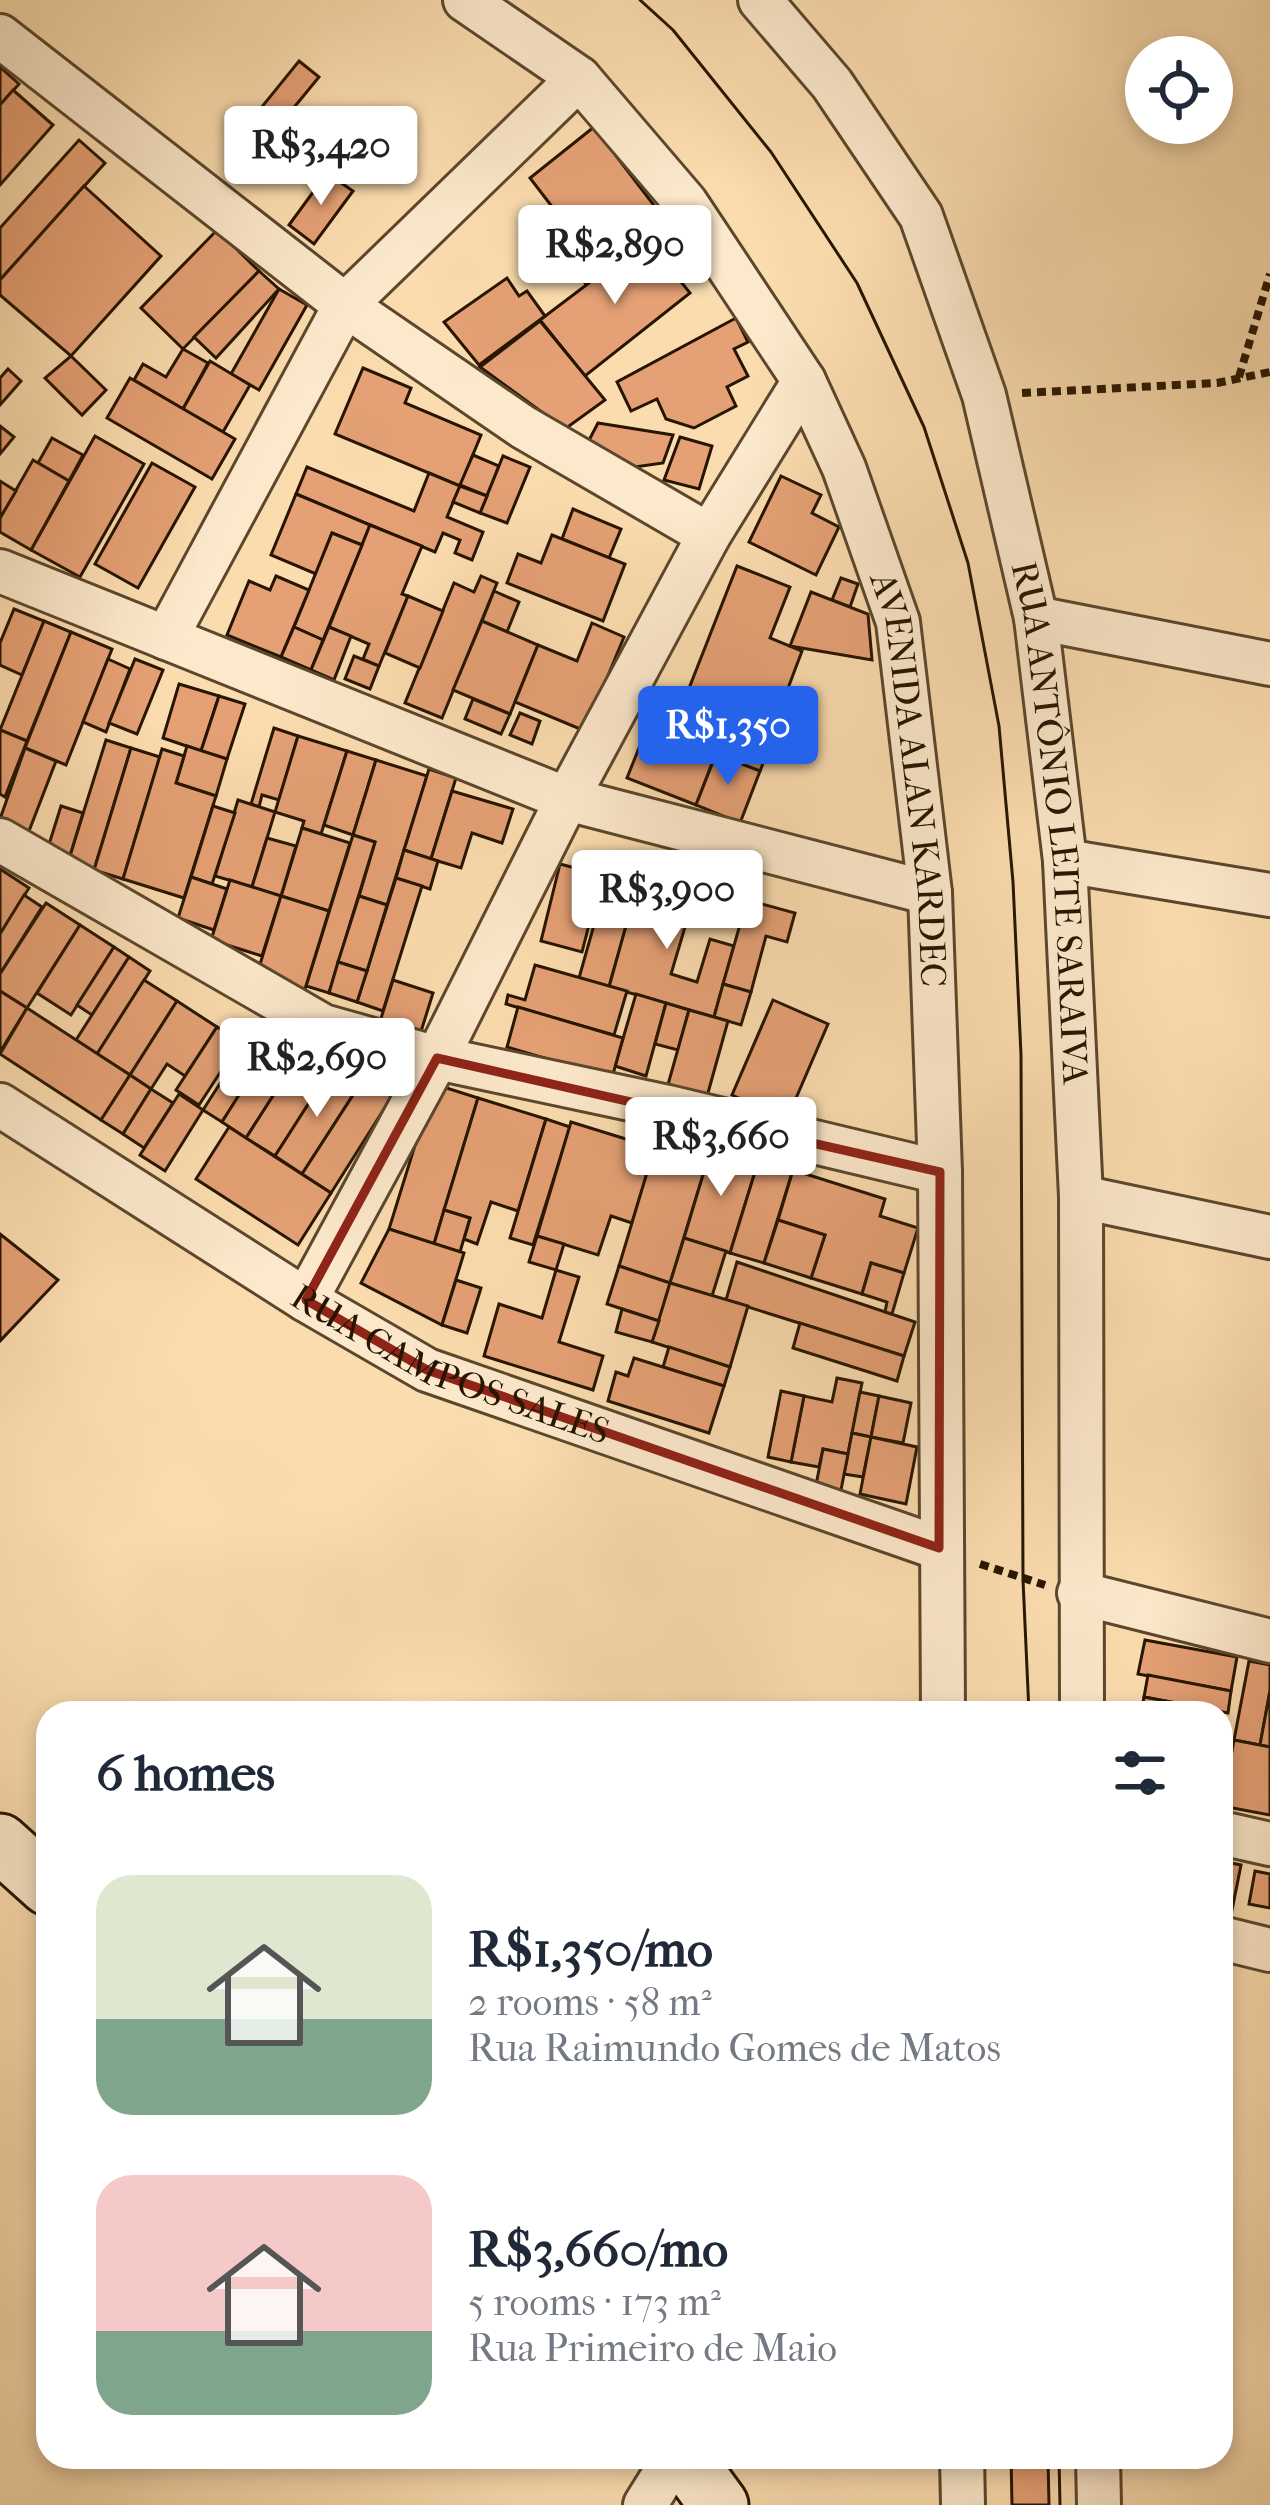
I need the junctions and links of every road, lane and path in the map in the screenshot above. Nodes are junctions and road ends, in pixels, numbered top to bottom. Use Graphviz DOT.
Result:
graph roads {
  1 [pos="465,0"];
  2 [pos="760,0"];
  3 [pos="0,36"];
  4 [pos="579,78"];
  5 [pos="1270,274"];
  6 [pos="345,305"];
  7 [pos="1270,372"];
  8 [pos="1238,379"];
  9 [pos="803,381"];
  10 [pos="984,395"];
  11 [pos="709,536"];
  12 [pos="0,571"];
  13 [pos="1036,618"];
  14 [pos="166,638"];
  15 [pos="1270,664"];
  16 [pos="566,799"];
  17 [pos="0,840"];
  18 [pos="1065,861"];
  19 [pos="930,893"];
  20 [pos="1270,895"];
  21 [pos="437,1058"];
  22 [pos="0,1105"];
  23 [pos="940,1172"];
  24 [pos="1081,1198"];
  25 [pos="1270,1238"];
  26 [pos="306,1300"];
  27 [pos="939,1548"];
  28 [pos="1079,1592"];
  29 [pos="1270,1642"];
  30 [pos="943,1701"];
  31 [pos="1082,1701"];
  32 [pos="1233,1836"];
  33 [pos="0,1844"];
  34 [pos="1270,1844"];
  35 [pos="36,1876"];
  36 [pos="1233,1941"];
  37 [pos="1270,1950"];
  38 [pos="671,2469"];
  39 [pos="690,2469"];
  40 [pos="962,2469"];
  41 [pos="1098,2469"];
  42 [pos="645,2505"];
  43 [pos="719,2505"];
  44 [pos="963,2505"];
  45 [pos="1099,2505"];
  1 -- 4 [label="street, AVENIDA ALAN KARDEC"];
  2 -- 10 [label="street, RUA ANTÔNIO LEITE SARAIVA"];
  3 -- 6 [label="street"];
  4 -- 6 [label="street"];
  4 -- 9 [label="street, AVENIDA ALAN KARDEC"];
  5 -- 8 [label="path"];
  6 -- 11 [label="street"];
  6 -- 14 [label="street"];
  7 -- 8 [label="path"];
  8 -- 10 [label="path"];
  9 -- 11 [label="street"];
  9 -- 19 [label="street, AVENIDA ALAN KARDEC"];
  10 -- 13 [label="street, RUA ANTÔNIO LEITE SARAIVA"];
  11 -- 16 [label="street"];
  12 -- 14 [label="street"];
  13 -- 15 [label="street"];
  13 -- 18 [label="street, RUA ANTÔNIO LEITE SARAIVA"];
  14 -- 16 [label="street"];
  16 -- 19 [label="street"];
  16 -- 21 [label="street"];
  17 -- 21 [label="street"];
  18 -- 20 [label="street"];
  18 -- 24 [label="street, RUA ANTÔNIO LEITE SARAIVA"];
  19 -- 23 [label="street, AVENIDA ALAN KARDEC"];
  21 -- 23 [label="street"];
  21 -- 26 [label="street"];
  22 -- 26 [label="street, RUA CAMPOS SALES"];
  23 -- 27 [label="street, AVENIDA ALAN KARDEC"];
  24 -- 25 [label="street"];
  24 -- 28 [label="street, RUA ANTÔNIO LEITE SARAIVA"];
  26 -- 27 [label="street, RUA CAMPOS SALES"];
  27 -- 28 [label="path"];
  27 -- 30 [label="street, AVENIDA ALAN KARDEC"];
  28 -- 29 [label="street"];
  28 -- 31 [label="street, RUA ANTÔNIO LEITE SARAIVA"];
  32 -- 34 [label="street"];
  33 -- 35 [label="main road"];
  36 -- 37 [label="street"];
  38 -- 42 [label="street"];
  39 -- 43 [label="main road"];
  40 -- 44 [label="street"];
  41 -- 45 [label="street"];
}
